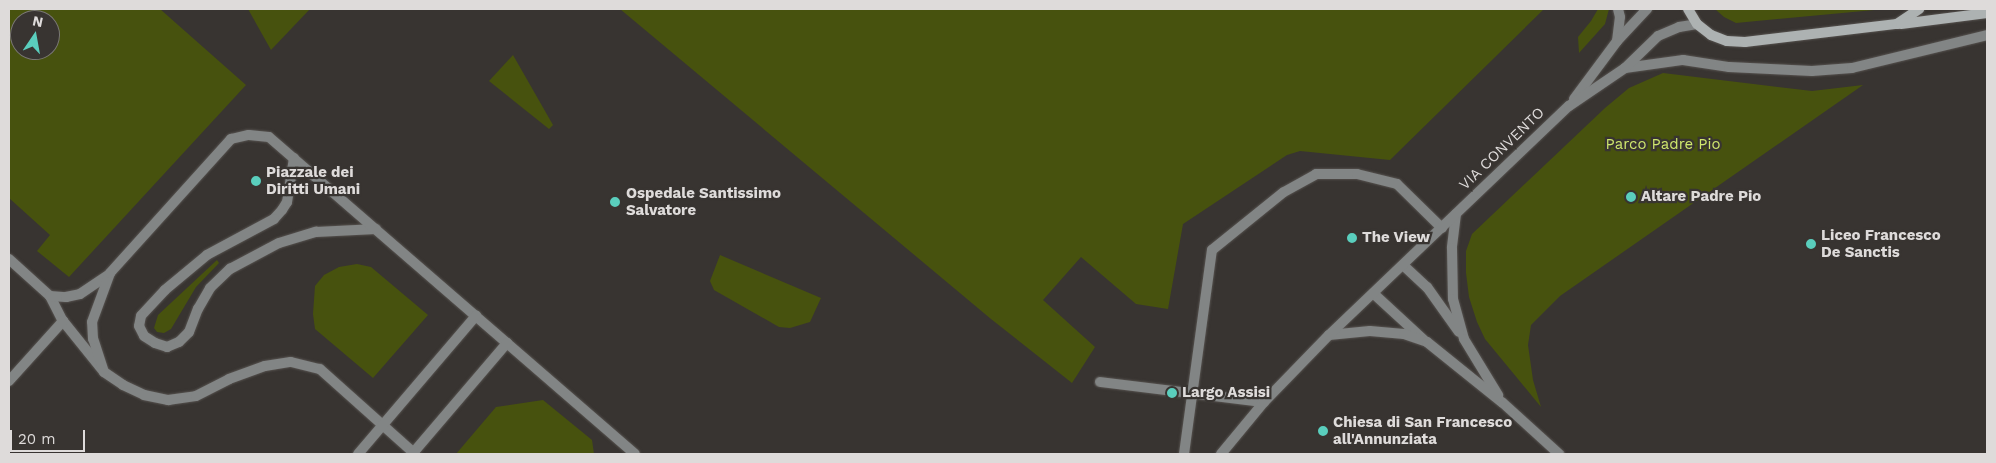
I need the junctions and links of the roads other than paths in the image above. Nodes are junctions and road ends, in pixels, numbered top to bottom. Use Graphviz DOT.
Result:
graph roads {
  1 [pos="1618,9"];
  2 [pos="1648,9"];
  3 [pos="1688,9"];
  4 [pos="1919,9"];
  5 [pos="1987,13"];
  6 [pos="1697,24"];
  7 [pos="1897,24"];
  8 [pos="1987,35"];
  9 [pos="1617,41"];
  10 [pos="1625,68"];
  11 [pos="1569,106"];
  12 [pos="294,158"];
  13 [pos="1456,214"];
  14 [pos="1442,228"];
  15 [pos="376,230"];
  16 [pos="9,259"];
  17 [pos="1403,265"];
  18 [pos="110,273"];
  19 [pos="1374,294"];
  20 [pos="50,296"];
  21 [pos="476,316"];
  22 [pos="63,321"];
  23 [pos="1329,335"];
  24 [pos="1464,339"];
  25 [pos="1427,342"];
  26 [pos="507,343"];
  27 [pos="104,372"];
  28 [pos="9,381"];
  29 [pos="1100,382"];
  30 [pos="1192,394"];
  31 [pos="1264,402"];
  32 [pos="1502,402"];
  33 [pos="383,427"];
  34 [pos="629,452"];
  35 [pos="414,453"];
  36 [pos="358,454"];
  37 [pos="1184,454"];
  38 [pos="1221,454"];
  39 [pos="1559,454"];
  1 -- 9 [label="street"];
  2 -- 9 [label="street"];
  3 -- 6 [label="main road"];
  4 -- 7 [label="main road"];
  5 -- 7 [label="main road"];
  6 -- 7 [label="main road"];
  6 -- 10 [label="street"];
  8 -- 10 [label="street"];
  9 -- 11 [label="street"];
  10 -- 11 [label="street"];
  11 -- 13 [label="street, VIA CONVENTO"];
  12 -- 15 [label="street"];
  12 -- 15 [label="street"];
  12 -- 18 [label="street"];
  13 -- 14 [label="street, VIA CONVENTO"];
  13 -- 24 [label="street"];
  14 -- 17 [label="street, VIA CONVENTO"];
  14 -- 30 [label="street"];
  15 -- 21 [label="street"];
  16 -- 20 [label="street"];
  17 -- 19 [label="street, VIA CONVENTO"];
  17 -- 24 [label="street"];
  18 -- 20 [label="street"];
  18 -- 27 [label="street"];
  19 -- 23 [label="street, VIA CONVENTO"];
  19 -- 25 [label="street"];
  20 -- 22 [label="street"];
  21 -- 26 [label="street"];
  21 -- 33 [label="street"];
  22 -- 27 [label="street"];
  22 -- 28 [label="street"];
  23 -- 25 [label="street"];
  23 -- 31 [label="street"];
  24 -- 32 [label="street"];
  25 -- 32 [label="street"];
  26 -- 34 [label="street"];
  26 -- 35 [label="street"];
  27 -- 33 [label="street"];
  29 -- 30 [label="street"];
  30 -- 31 [label="street"];
  30 -- 37 [label="street"];
  31 -- 38 [label="street"];
  32 -- 39 [label="street"];
  33 -- 35 [label="street"];
  33 -- 36 [label="street"];
}
